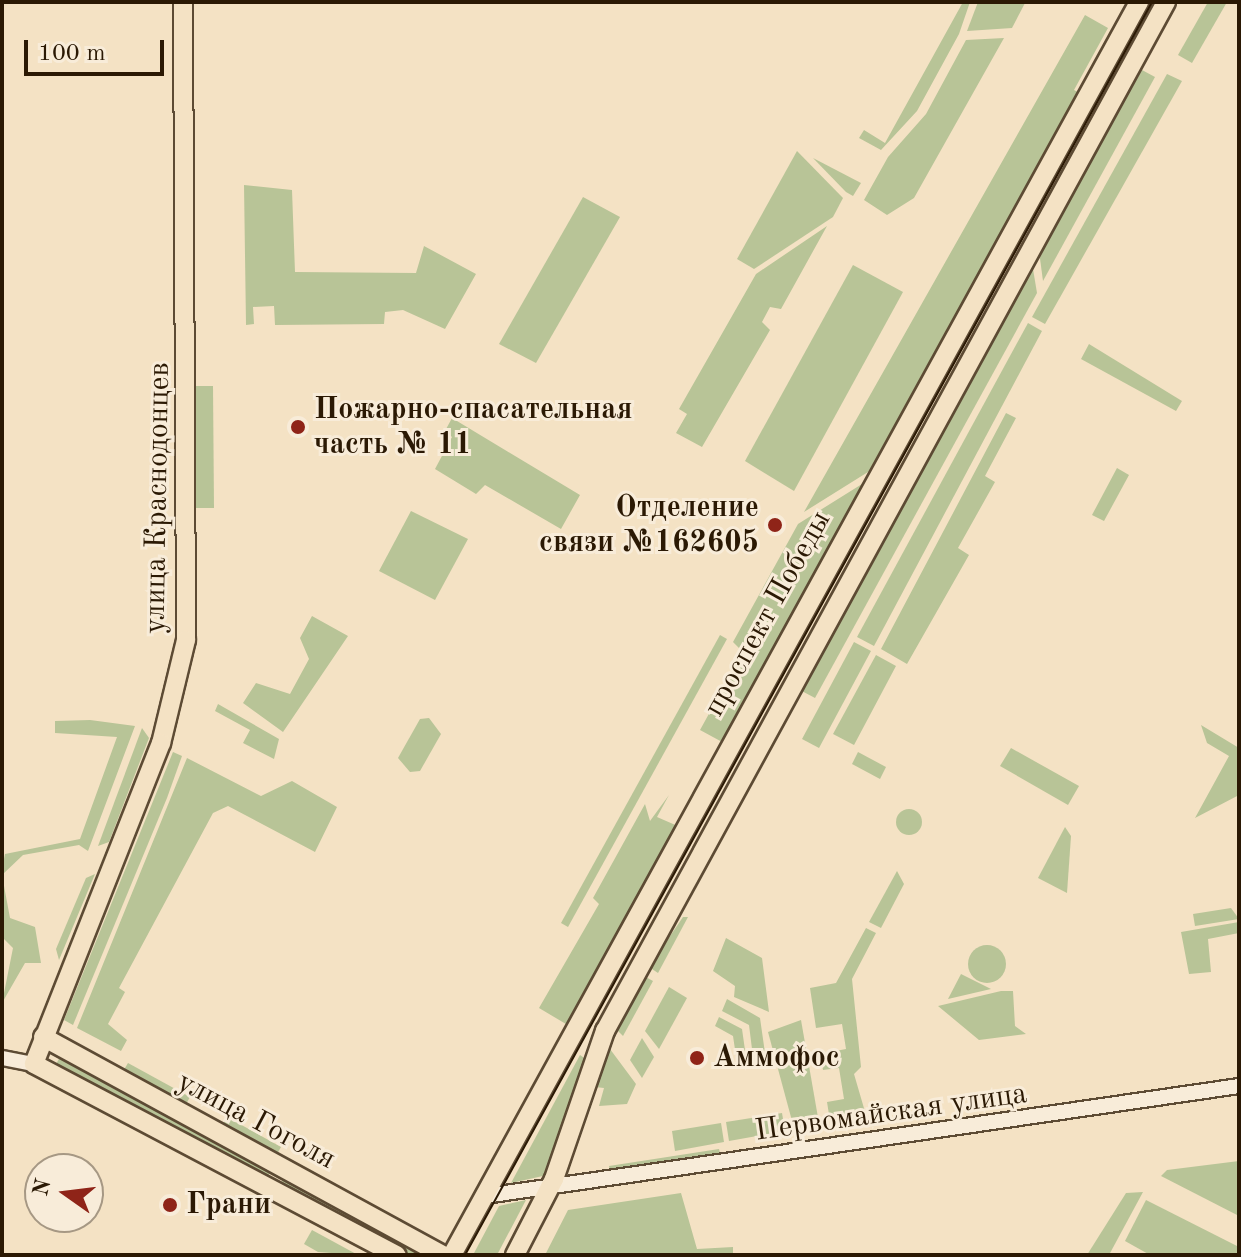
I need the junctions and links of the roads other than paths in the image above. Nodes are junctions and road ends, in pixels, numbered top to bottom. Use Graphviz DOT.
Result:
graph roads {
  1 [pos="183,2"];
  2 [pos="1139,2"];
  3 [pos="1166,2"];
  4 [pos="43,1037"];
  5 [pos="2,1058"];
  6 [pos="34,1064"];
  7 [pos="1239,1086"];
  8 [pos="282,1167"];
  9 [pos="550,1187"];
  10 [pos="270,1188"];
  11 [pos="485,1196"];
  12 [pos="397,1255"];
  13 [pos="443,1255"];
  14 [pos="452,1255"];
  15 [pos="515,1255"];
  1 -- 4 [label="main road, улица Краснодонцев"];
  2 -- 11 [label="main road, проспект Победы"];
  3 -- 9 [label="main road, проспект Победы"];
  4 -- 6 [label="main road, улица Краснодонцев"];
  4 -- 8 [label="main road, улица Гоголя"];
  5 -- 6 [label="street, улица Гоголя"];
  6 -- 10 [label="main road, улица Гоголя"];
  7 -- 9 [label="street, Первомайская улица"];
  8 -- 10 [label="main road"];
  8 -- 13 [label="main road, улица Гоголя"];
  9 -- 11 [label="street, Первомайская улица"];
  9 -- 15 [label="main road, проспект Победы"];
  10 -- 12 [label="main road, улица Гоголя"];
  11 -- 14 [label="main road, проспект Победы"];
}
